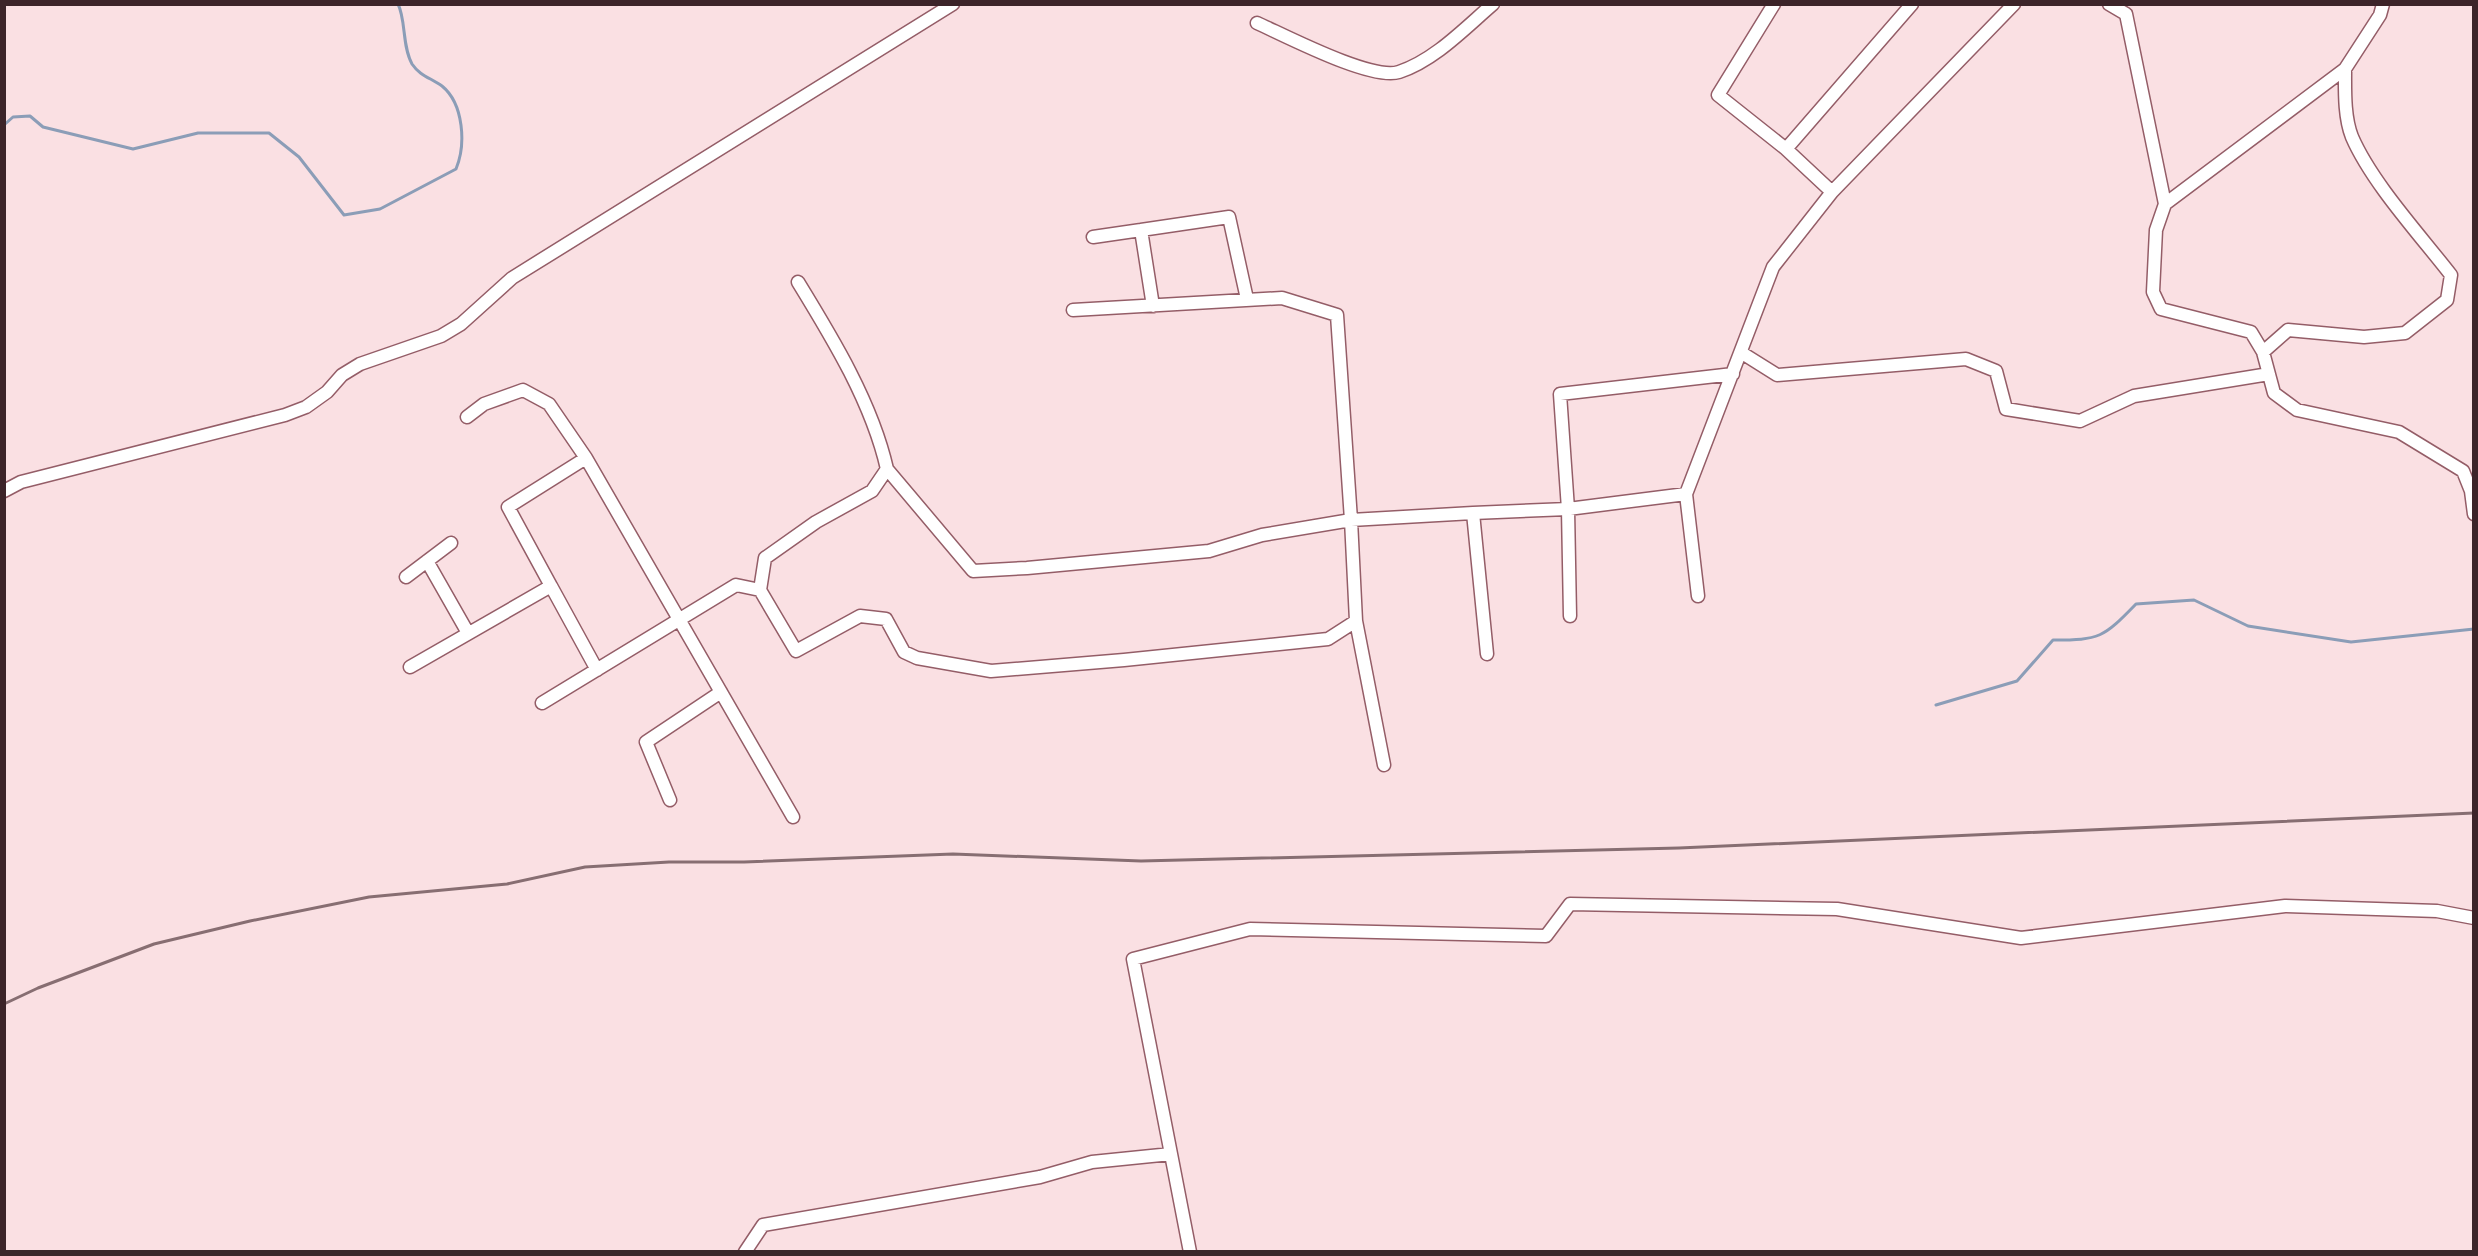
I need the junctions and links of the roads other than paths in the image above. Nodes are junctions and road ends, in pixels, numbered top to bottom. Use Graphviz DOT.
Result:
graph roads {
  1 [pos="953,4"];
  2 [pos="1493,4"];
  3 [pos="1774,4"];
  4 [pos="1912,4"];
  5 [pos="2014,4"];
  6 [pos="2109,4"];
  7 [pos="2383,4"];
  8 [pos="1257,23"];
  9 [pos="2345,69"];
  10 [pos="1786,149"];
  11 [pos="1832,192"];
  12 [pos="2165,204"];
  13 [pos="1141,230"];
  14 [pos="1093,237"];
  15 [pos="798,282"];
  16 [pos="1247,299"];
  17 [pos="1153,306"];
  18 [pos="1073,310"];
  19 [pos="2263,352"];
  20 [pos="1742,353"];
  21 [pos="1733,374"];
  22 [pos="2269,374"];
  23 [pos="467,417"];
  24 [pos="586,458"];
  25 [pos="887,469"];
  26 [pos="4,491"];
  27 [pos="1686,494"];
  28 [pos="1568,509"];
  29 [pos="1473,513"];
  30 [pos="2474,514"];
  31 [pos="1351,520"];
  32 [pos="451,543"];
  33 [pos="427,561"];
  34 [pos="406,577"];
  35 [pos="551,586"];
  36 [pos="760,590"];
  37 [pos="1698,596"];
  38 [pos="1570,616"];
  39 [pos="679,620"];
  40 [pos="1356,621"];
  41 [pos="468,633"];
  42 [pos="1487,654"];
  43 [pos="410,667"];
  44 [pos="597,670"];
  45 [pos="721,692"];
  46 [pos="542,703"];
  47 [pos="1384,765"];
  48 [pos="670,800"];
  49 [pos="793,818"];
  50 [pos="2474,918"];
  51 [pos="1171,1155"];
  52 [pos="745,1251"];
  53 [pos="1190,1251"];
  1 -- 26 [label="street"];
  2 -- 8 [label="street"];
  3 -- 10 [label="street"];
  4 -- 10 [label="street"];
  5 -- 11 [label="street"];
  6 -- 12 [label="street"];
  7 -- 9 [label="street"];
  9 -- 12 [label="street"];
  9 -- 19 [label="street"];
  10 -- 11 [label="street"];
  11 -- 20 [label="street"];
  12 -- 19 [label="street"];
  13 -- 14 [label="street"];
  13 -- 16 [label="street"];
  13 -- 17 [label="street"];
  15 -- 25 [label="street"];
  16 -- 17 [label="street"];
  16 -- 31 [label="street"];
  17 -- 18 [label="street"];
  19 -- 22 [label="street"];
  20 -- 21 [label="street"];
  20 -- 22 [label="street"];
  21 -- 27 [label="street"];
  21 -- 28 [label="street"];
  22 -- 30 [label="street"];
  23 -- 24 [label="street"];
  24 -- 35 [label="street"];
  24 -- 39 [label="street"];
  25 -- 31 [label="street"];
  25 -- 36 [label="street"];
  27 -- 28 [label="street"];
  27 -- 37 [label="street"];
  28 -- 29 [label="street"];
  28 -- 38 [label="street"];
  29 -- 31 [label="street"];
  29 -- 42 [label="street"];
  31 -- 40 [label="street"];
  32 -- 33 [label="street"];
  33 -- 34 [label="street"];
  33 -- 41 [label="street"];
  35 -- 41 [label="street"];
  35 -- 44 [label="street"];
  36 -- 39 [label="street"];
  36 -- 40 [label="street"];
  39 -- 44 [label="street"];
  39 -- 45 [label="street"];
  40 -- 47 [label="street"];
  41 -- 43 [label="street"];
  44 -- 46 [label="street"];
  45 -- 48 [label="street"];
  45 -- 49 [label="street"];
  50 -- 51 [label="street"];
  51 -- 52 [label="street"];
  51 -- 53 [label="street"];
}
